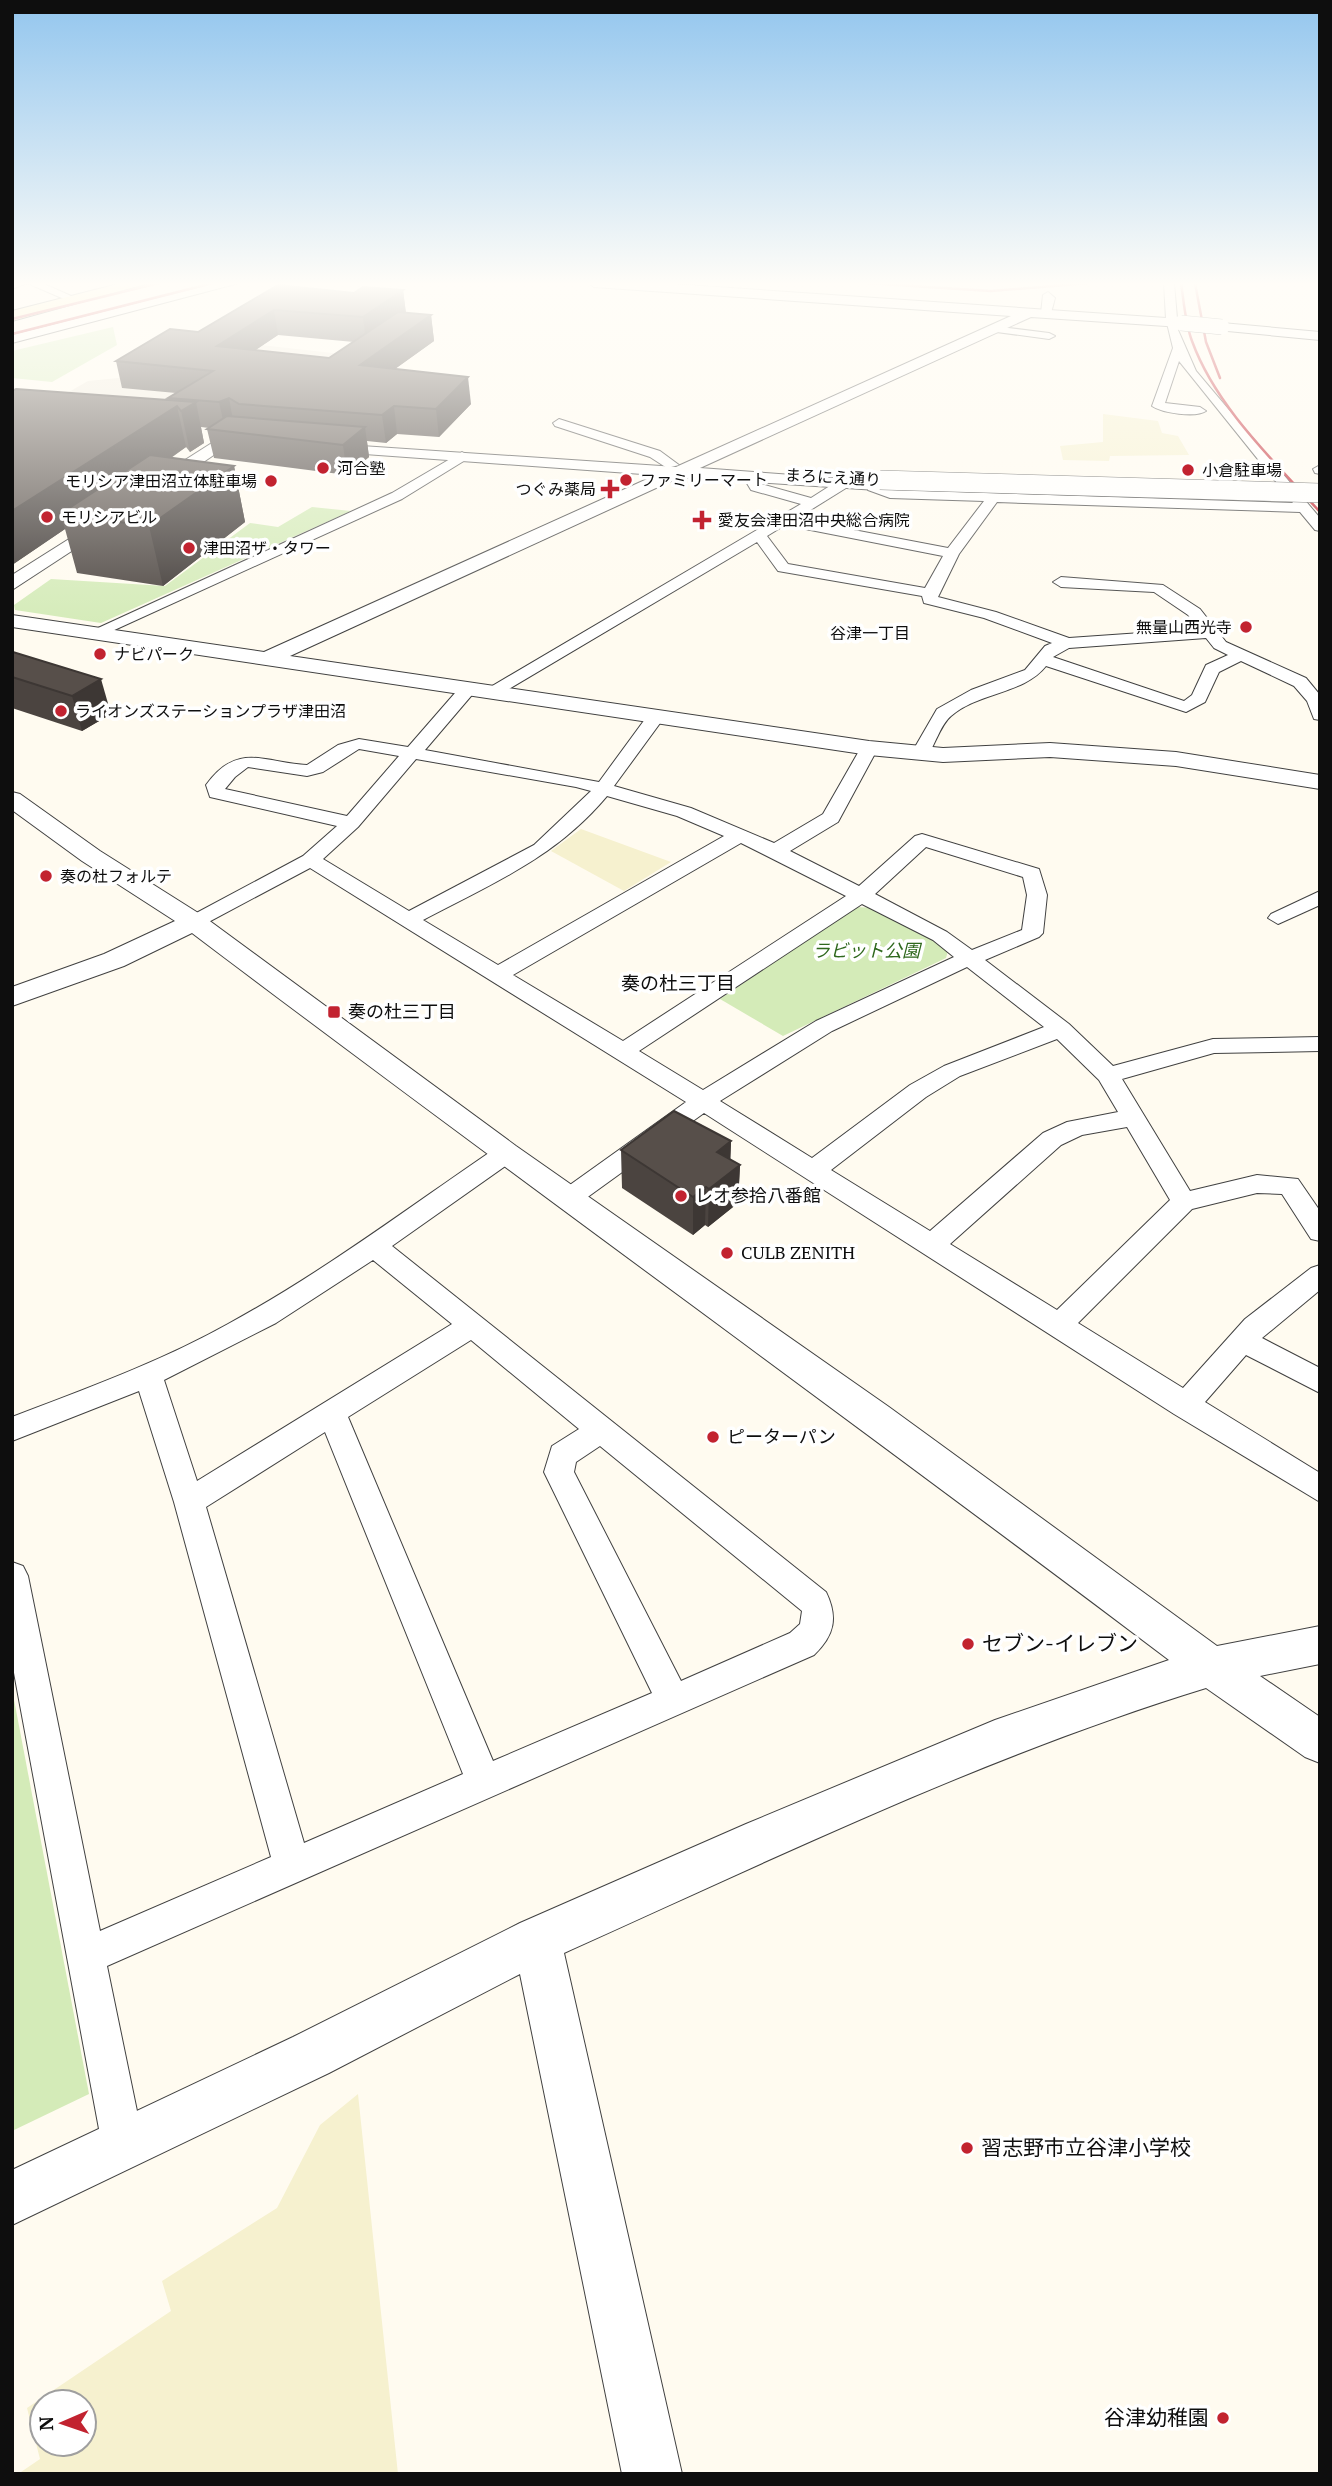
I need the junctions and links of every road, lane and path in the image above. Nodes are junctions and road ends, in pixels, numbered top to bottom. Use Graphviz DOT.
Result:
graph roads {
  1 [pos="835,399"];
  2 [pos="1160,399"];
  3 [pos="1213,399"];
  4 [pos="1200,411"];
  5 [pos="559,423"];
  6 [pos="231,435"];
  7 [pos="462,457"];
  8 [pos="679,468"];
  9 [pos="752,480"];
  10 [pos="875,483"];
  11 [pos="841,485"];
  12 [pos="1285,485"];
  13 [pos="148,492"];
  14 [pos="1320,493"];
  15 [pos="992,498"];
  16 [pos="1105,501"];
  17 [pos="813,503"];
  18 [pos="1312,505"];
  19 [pos="125,508"];
  20 [pos="1108,517"];
  21 [pos="784,521"];
  22 [pos="1320,527"];
  23 [pos="760,536"];
  24 [pos="952,553"];
  25 [pos="1061,582"];
  26 [pos="12,584"];
  27 [pos="930,593"];
  28 [pos="12,621"];
  29 [pos="1210,633"];
  30 [pos="93,634"];
  31 [pos="1067,643"];
  32 [pos="1239,656"];
  33 [pos="1043,659"];
  34 [pos="264,660"];
  35 [pos="468,689"];
  36 [pos="491,692"];
  37 [pos="657,715"];
  38 [pos="1320,715"];
  39 [pos="869,748"];
  40 [pos="415,753"];
  41 [pos="920,754"];
  42 [pos="1320,782"];
  43 [pos="603,788"];
  44 [pos="12,799"];
  45 [pos="351,822"];
  46 [pos="741,835"];
  47 [pos="775,851"];
  48 [pos="310,860"];
  49 [pos="863,894"];
  50 [pos="1320,897"];
  51 [pos="1278,918"];
  52 [pos="408,920"];
  53 [pos="194,922"];
  54 [pos="971,958"];
  55 [pos="497,975"];
  56 [pos="12,997"];
  57 [pos="1061,1029"];
  58 [pos="1320,1044"];
  59 [pos="623,1051"];
  60 [pos="1108,1075"];
  61 [pos="702,1102"];
  62 [pos="1134,1117"];
  63 [pos="505,1154"];
  64 [pos="813,1170"];
  65 [pos="569,1198"];
  66 [pos="1184,1202"];
  67 [pos="1320,1232"];
  68 [pos="932,1245"];
  69 [pos="374,1246"];
  70 [pos="1320,1275"];
  71 [pos="472,1325"];
  72 [pos="1059,1325"];
  73 [pos="1244,1341"];
  74 [pos="149,1377"];
  75 [pos="1320,1382"];
  76 [pos="1184,1406"];
  77 [pos="332,1413"];
  78 [pos="12,1429"];
  79 [pos="602,1429"];
  80 [pos="1320,1489"];
  81 [pos="189,1502"];
  82 [pos="12,1576"];
  83 [pos="1320,1645"];
  84 [pos="1211,1667"];
  85 [pos="673,1700"];
  86 [pos="1320,1742"];
  87 [pos="484,1782"];
  88 [pos="292,1866"];
  89 [pos="537,1940"];
  90 [pos="84,1957"];
  91 [pos="123,2145"];
  92 [pos="12,2199"];
  93 [pos="652,2474"];
  1 -- 8 [label="street"];
  2 -- 4 [label="street"];
  3 -- 12 [label="street"];
  5 -- 8 [label="street"];
  6 -- 13 [label="street"];
  7 -- 8 [label="street, まろにえ通り"];
  7 -- 8 [label="street, まろにえ通り"];
  7 -- 30 [label="street"];
  8 -- 9 [label="street, まろにえ通り"];
  8 -- 10 [label="street, まろにえ通り"];
  8 -- 34 [label="street"];
  9 -- 11 [label="street, まろにえ通り"];
  9 -- 17 [label="street"];
  10 -- 11 [label="street, まろにえ通り"];
  10 -- 12 [label="street"];
  10 -- 14 [label="street, まろにえ通り, bridge"];
  10 -- 15 [label="street"];
  10 -- 18 [label="street, まろにえ通り"];
  11 -- 17 [label="street"];
  12 -- 18 [label="street"];
  15 -- 16 [label="street"];
  15 -- 24 [label="street"];
  16 -- 18 [label="street"];
  16 -- 20 [label="street"];
  17 -- 21 [label="street"];
  18 -- 22 [label="street"];
  19 -- 26 [label="street"];
  21 -- 23 [label="street"];
  21 -- 24 [label="street"];
  23 -- 27 [label="street"];
  23 -- 36 [label="street"];
  24 -- 27 [label="street"];
  25 -- 29 [label="street"];
  27 -- 31 [label="street"];
  28 -- 30 [label="street"];
  29 -- 31 [label="street"];
  29 -- 32 [label="street"];
  30 -- 34 [label="street"];
  31 -- 33 [label="street"];
  32 -- 33 [label="street"];
  32 -- 38 [label="street"];
  33 -- 41 [label="street"];
  34 -- 35 [label="street"];
  35 -- 36 [label="street"];
  35 -- 40 [label="street"];
  36 -- 37 [label="street"];
  37 -- 39 [label="street"];
  37 -- 43 [label="street"];
  39 -- 41 [label="street"];
  39 -- 47 [label="street"];
  40 -- 43 [label="street"];
  40 -- 45 [label="street"];
  40 -- 45 [label="street"];
  41 -- 42 [label="street"];
  43 -- 46 [label="street"];
  43 -- 52 [label="street"];
  44 -- 53 [label="street"];
  45 -- 48 [label="street"];
  46 -- 47 [label="street"];
  46 -- 55 [label="street"];
  47 -- 49 [label="street"];
  48 -- 52 [label="street"];
  48 -- 53 [label="street"];
  49 -- 54 [label="street"];
  49 -- 54 [label="street"];
  49 -- 59 [label="street"];
  50 -- 51 [label="street"];
  52 -- 55 [label="street"];
  53 -- 56 [label="street"];
  53 -- 63 [label="street"];
  54 -- 57 [label="street"];
  54 -- 61 [label="street"];
  55 -- 59 [label="street"];
  57 -- 60 [label="street"];
  57 -- 64 [label="street"];
  58 -- 60 [label="street"];
  59 -- 61 [label="street"];
  60 -- 62 [label="street"];
  61 -- 64 [label="street"];
  61 -- 65 [label="street"];
  62 -- 66 [label="street"];
  62 -- 68 [label="street"];
  63 -- 65 [label="street"];
  63 -- 69 [label="street"];
  64 -- 68 [label="street"];
  65 -- 84 [label="street"];
  66 -- 67 [label="street"];
  66 -- 72 [label="street"];
  68 -- 72 [label="street"];
  69 -- 71 [label="street"];
  69 -- 74 [label="street"];
  70 -- 73 [label="street"];
  71 -- 77 [label="street"];
  71 -- 79 [label="street"];
  72 -- 76 [label="street"];
  73 -- 75 [label="street"];
  73 -- 76 [label="street"];
  74 -- 78 [label="street"];
  74 -- 81 [label="street"];
  76 -- 80 [label="street"];
  77 -- 81 [label="street"];
  77 -- 87 [label="street"];
  79 -- 85 [label="street"];
  79 -- 85 [label="street"];
  81 -- 88 [label="street"];
  82 -- 90 [label="street"];
  83 -- 84 [label="street"];
  84 -- 86 [label="street"];
  84 -- 89 [label="street"];
  85 -- 87 [label="street"];
  87 -- 88 [label="street"];
  88 -- 90 [label="street"];
  89 -- 91 [label="street"];
  89 -- 93 [label="street"];
  90 -- 91 [label="street"];
  91 -- 92 [label="street"];
}
